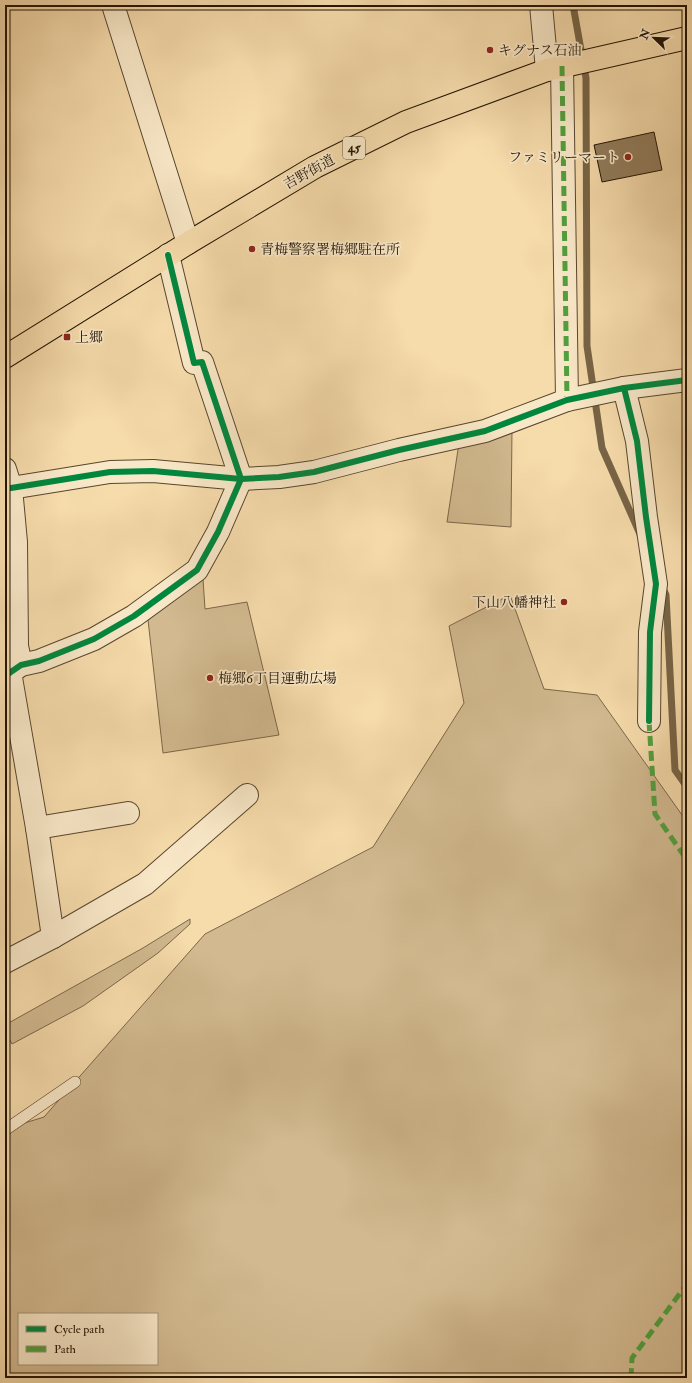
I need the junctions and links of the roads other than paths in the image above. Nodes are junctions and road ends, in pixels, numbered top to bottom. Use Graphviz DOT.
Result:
graph roads {
  1 [pos="112,5"];
  2 [pos="541,5"];
  3 [pos="687,38"];
  4 [pos="555,68"];
  5 [pos="188,243"];
  6 [pos="168,256"];
  7 [pos="5,357"];
  8 [pos="687,380"];
  9 [pos="624,388"];
  10 [pos="568,400"];
  11 [pos="8,478"];
  12 [pos="241,480"];
  13 [pos="12,671"];
  14 [pos="649,721"];
  15 [pos="247,795"];
  16 [pos="128,812"];
  17 [pos="37,828"];
  18 [pos="54,937"];
  19 [pos="5,962"];
  20 [pos="74,1082"];
  21 [pos="5,1130"];
  1 -- 5 [label="street"];
  2 -- 4 [label="street"];
  3 -- 4 [label="main road, 吉野街道 / 45"];
  4 -- 5 [label="main road, 吉野街道 / 45"];
  4 -- 10 [label="street"];
  5 -- 6 [label="main road, 吉野街道 / 45"];
  6 -- 7 [label="main road, 吉野街道 / 45"];
  6 -- 12 [label="street"];
  8 -- 9 [label="street"];
  9 -- 10 [label="street"];
  9 -- 14 [label="street"];
  10 -- 12 [label="street"];
  11 -- 12 [label="street"];
  11 -- 13 [label="street"];
  12 -- 13 [label="street"];
  13 -- 17 [label="street"];
  15 -- 18 [label="street"];
  16 -- 17 [label="street"];
  17 -- 18 [label="street"];
  18 -- 19 [label="street"];
  20 -- 21 [label="lane"];
}
